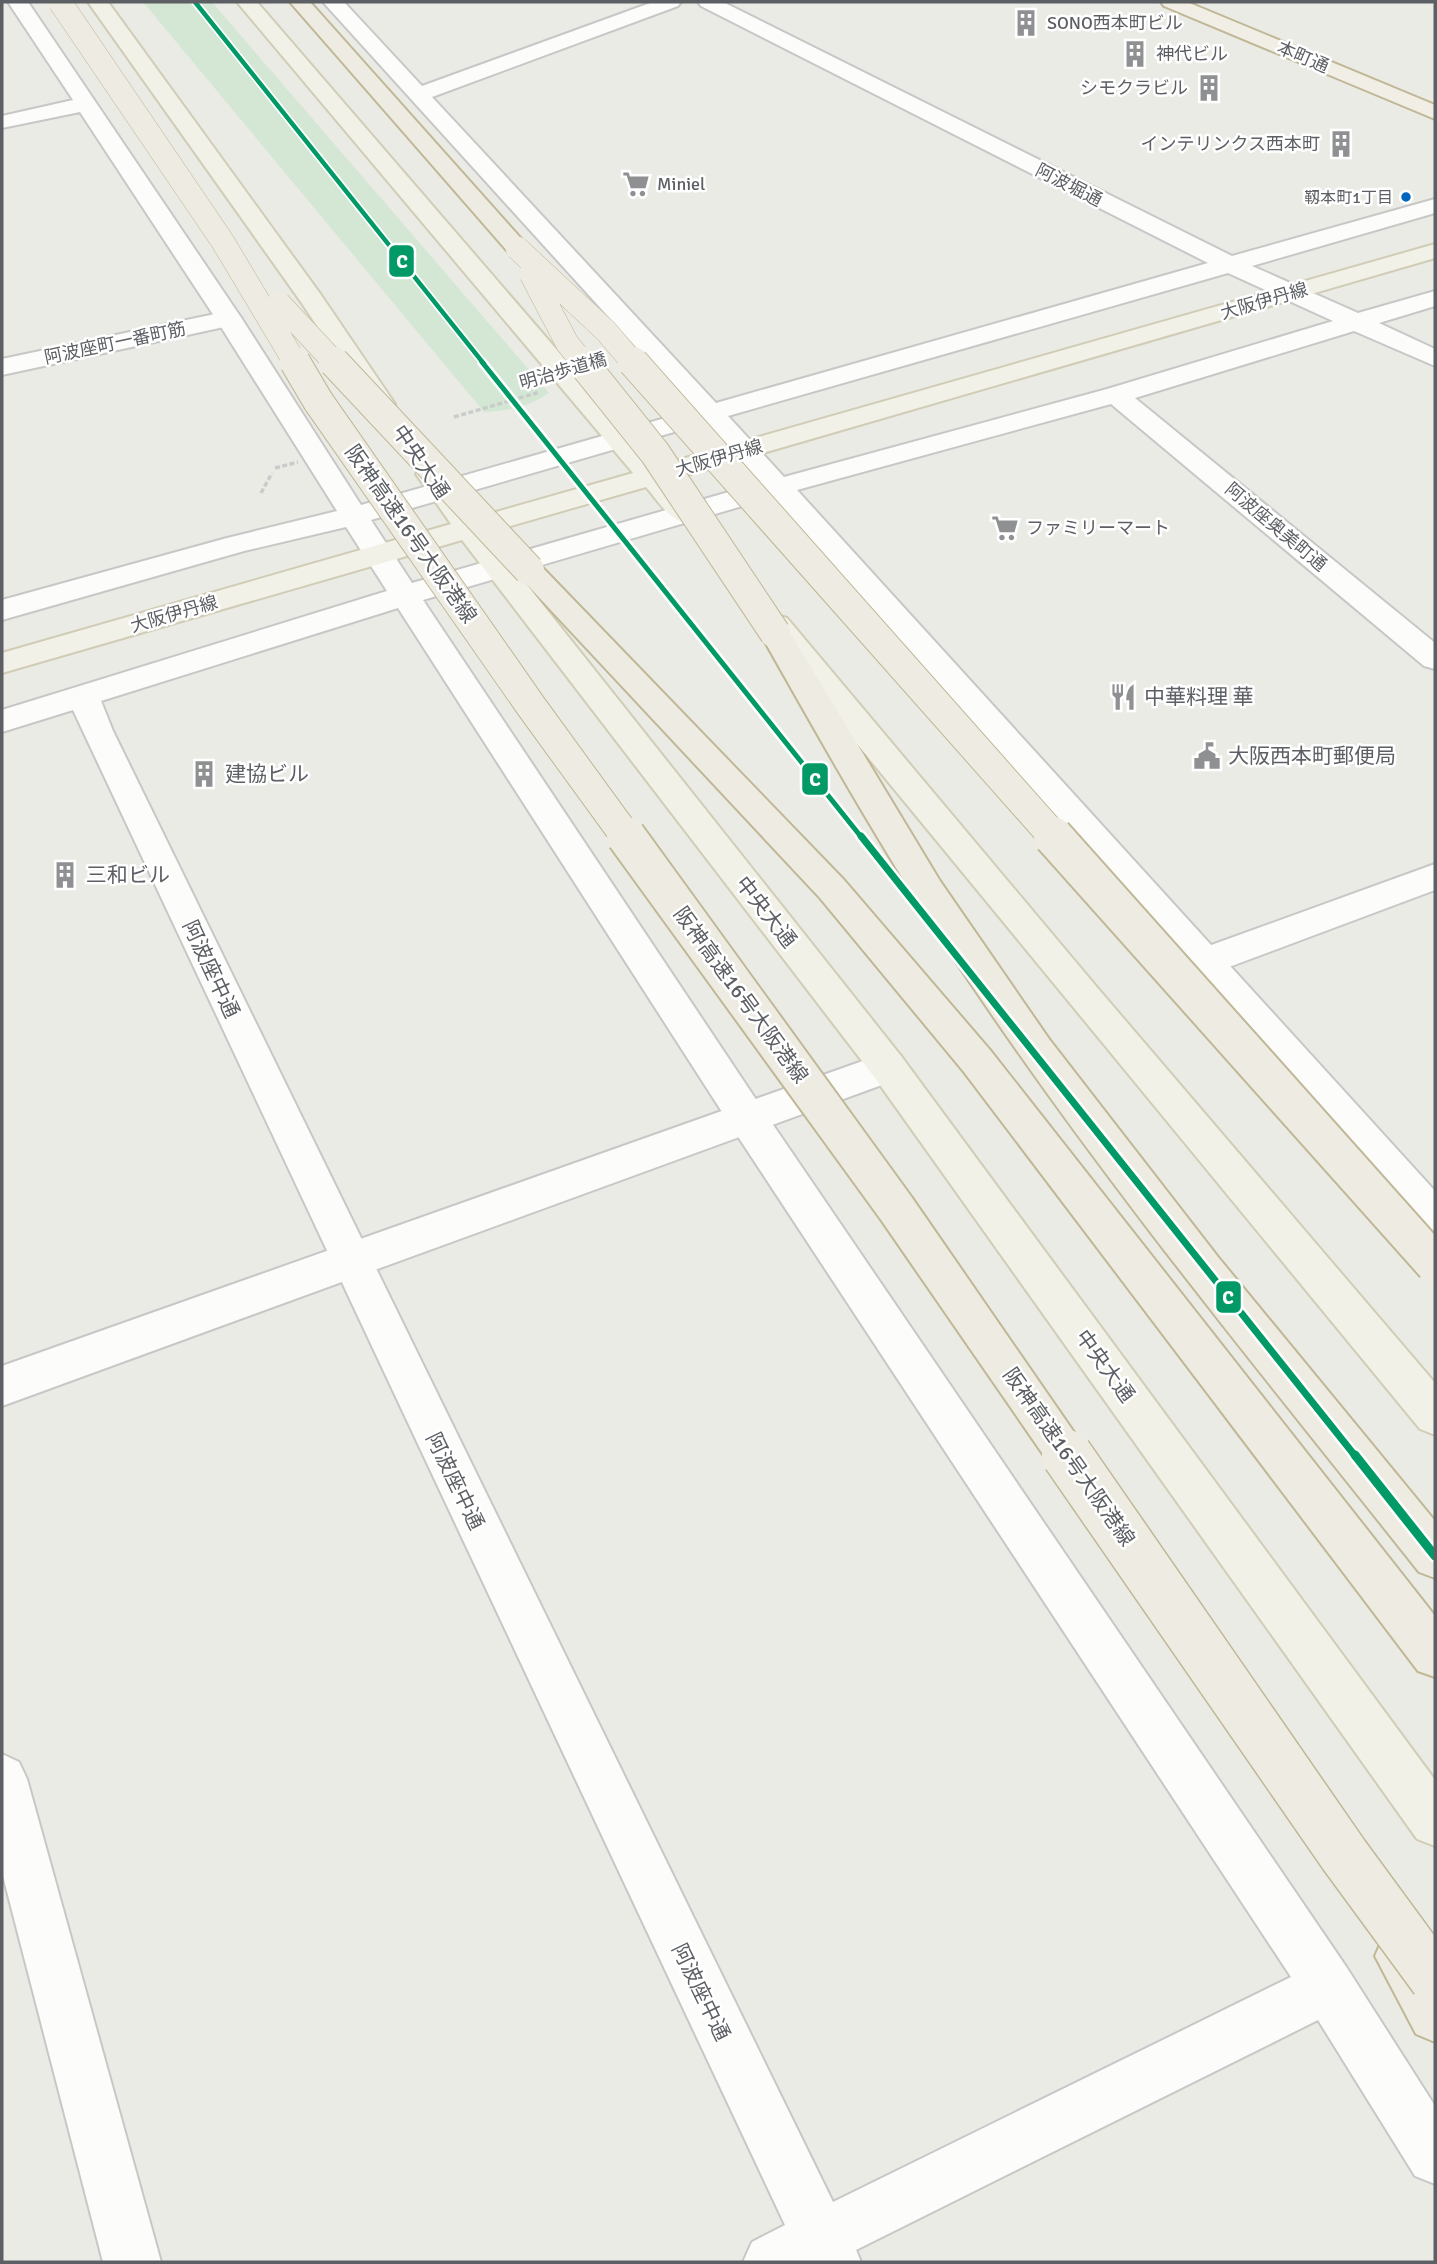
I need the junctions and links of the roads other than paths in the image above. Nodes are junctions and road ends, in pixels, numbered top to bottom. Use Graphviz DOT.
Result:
graph roads {
  1 [pos="18,2"];
  2 [pos="60,2"];
  3 [pos="98,2"];
  4 [pos="247,2"];
  5 [pos="300,2"];
  6 [pos="332,2"];
  7 [pos="671,2"];
  8 [pos="708,2"];
  9 [pos="1171,2"];
  10 [pos="417,95"];
  11 [pos="85,104"];
  12 [pos="1435,113"];
  13 [pos="2,122"];
  14 [pos="1435,206"];
  15 [pos="223,242"];
  16 [pos="517,248"];
  17 [pos="1435,251"];
  18 [pos="1230,265"];
  19 [pos="1293,293"];
  20 [pos="1435,298"];
  21 [pos="229,319"];
  22 [pos="1359,321"];
  23 [pos="1435,358"];
  24 [pos="2,367"];
  25 [pos="1116,396"];
  26 [pos="710,413"];
  27 [pos="618,440"];
  28 [pos="745,451"];
  29 [pos="654,477"];
  30 [pos="778,487"];
  31 [pos="442,492"];
  32 [pos="685,515"];
  33 [pos="354,516"];
  34 [pos="468,529"];
  35 [pos="379,556"];
  36 [pos="496,568"];
  37 [pos="405,595"];
  38 [pos="2,611"];
  39 [pos="1435,659"];
  40 [pos="2,663"];
  41 [pos="84,697"];
  42 [pos="2,720"];
  43 [pos="1435,877"];
  44 [pos="1205,962"];
  45 [pos="888,1067"];
  46 [pos="747,1118"];
  47 [pos="1435,1218"];
  48 [pos="351,1263"];
  49 [pos="1435,1264"];
  50 [pos="2,1387"];
  51 [pos="1435,1415"];
  52 [pos="1435,1556"];
  53 [pos="1435,1654"];
  54 [pos="2,1779"];
  55 [pos="1435,1821"];
  56 [pos="1344,1855"];
  57 [pos="1435,1979"];
  58 [pos="1328,1987"];
  59 [pos="1435,2015"];
  60 [pos="1435,2157"];
  61 [pos="826,2250"];
  62 [pos="132,2262"];
  63 [pos="772,2262"];
  1 -- 11 [label="street"];
  2 -- 15 [label="highway, 阪神高速16号大阪港線, bridge"];
  3 -- 31 [label="main road, 中央大通"];
  4 -- 27 [label="main road"];
  5 -- 16 [label="highway"];
  6 -- 10 [label="street"];
  7 -- 10 [label="street"];
  8 -- 18 [label="street, 阿波堀通"];
  9 -- 12 [label="highway, 本町通"];
  10 -- 26 [label="street"];
  11 -- 13 [label="street"];
  11 -- 21 [label="street"];
  14 -- 18 [label="street"];
  15 -- 53 [label="highway, bridge"];
  15 -- 56 [label="highway, 阪神高速16号大阪港線, bridge"];
  16 -- 49 [label="highway, bridge"];
  16 -- 52 [label="highway, bridge"];
  17 -- 19 [label="main road, 大阪伊丹線"];
  18 -- 19 [label="street, 阿波堀通"];
  18 -- 26 [label="street"];
  19 -- 22 [label="street, 阿波堀通"];
  19 -- 28 [label="main road, 大阪伊丹線"];
  20 -- 22 [label="street"];
  21 -- 24 [label="street, 阿波座町一番町筋"];
  21 -- 33 [label="street"];
  22 -- 23 [label="street, 阿波堀通"];
  22 -- 25 [label="street"];
  25 -- 30 [label="street"];
  25 -- 39 [label="street, 阿波座奥美町通"];
  26 -- 27 [label="street"];
  26 -- 28 [label="street"];
  27 -- 29 [label="main road"];
  27 -- 31 [label="street"];
  28 -- 29 [label="main road, 大阪伊丹線"];
  28 -- 30 [label="street"];
  29 -- 32 [label="main road"];
  29 -- 34 [label="main road, 大阪伊丹線"];
  30 -- 32 [label="street"];
  30 -- 44 [label="street"];
  31 -- 33 [label="street"];
  31 -- 34 [label="main road, 中央大通"];
  32 -- 36 [label="street"];
  32 -- 51 [label="main road"];
  33 -- 35 [label="street"];
  33 -- 38 [label="street"];
  34 -- 35 [label="main road, 大阪伊丹線"];
  34 -- 36 [label="main road, 中央大通"];
  35 -- 37 [label="street"];
  35 -- 40 [label="main road, 大阪伊丹線"];
  36 -- 37 [label="street"];
  36 -- 45 [label="main road, 中央大通"];
  37 -- 41 [label="street"];
  37 -- 46 [label="street"];
  41 -- 42 [label="street"];
  41 -- 48 [label="street, 阿波座中通"];
  43 -- 44 [label="street"];
  44 -- 47 [label="street"];
  45 -- 46 [label="street"];
  45 -- 55 [label="main road, 中央大通"];
  46 -- 48 [label="street"];
  46 -- 58 [label="street"];
  48 -- 50 [label="street"];
  48 -- 61 [label="street, 阿波座中通"];
  54 -- 62 [label="street"];
  56 -- 57 [label="highway, 阪神高速16号大阪港線, bridge"];
  56 -- 59 [label="highway, bridge"];
  58 -- 60 [label="street"];
  58 -- 61 [label="street"];
  61 -- 63 [label="street"];
}
